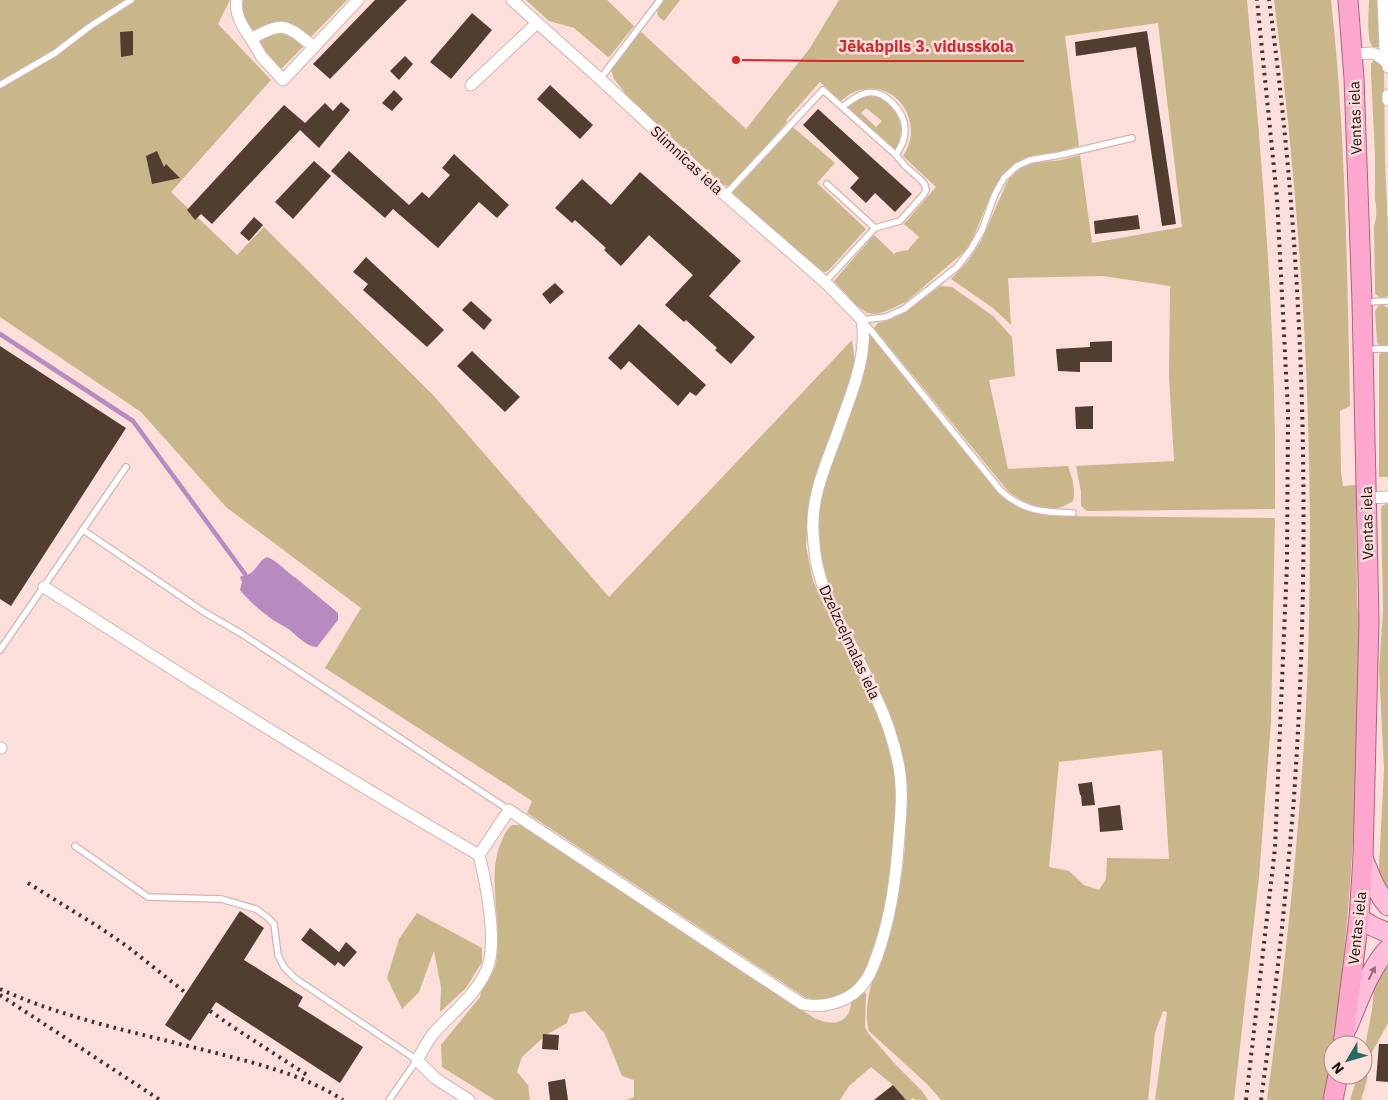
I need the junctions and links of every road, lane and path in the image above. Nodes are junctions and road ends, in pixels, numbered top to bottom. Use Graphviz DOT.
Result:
graph roads {
  1 [pos="131,0"];
  2 [pos="238,0"];
  3 [pos="358,0"];
  4 [pos="512,0"];
  5 [pos="660,0"];
  6 [pos="1348,0"];
  7 [pos="1383,0"];
  8 [pos="119,3"];
  9 [pos="537,22"];
  10 [pos="251,39"];
  11 [pos="314,46"];
  12 [pos="1352,54"];
  13 [pos="1388,64"];
  14 [pos="600,79"];
  15 [pos="0,84"];
  16 [pos="471,85"];
  17 [pos="1388,95"];
  18 [pos="1388,100"];
  19 [pos="842,107"];
  20 [pos="1132,138"];
  21 [pos="896,155"];
  22 [pos="827,184"];
  23 [pos="725,195"];
  24 [pos="875,228"];
  25 [pos="825,282"];
  26 [pos="1388,301"];
  27 [pos="1362,302"];
  28 [pos="862,320"];
  29 [pos="1388,349"];
  30 [pos="1364,350"];
  31 [pos="126,467"];
  32 [pos="1388,497"];
  33 [pos="1367,498"];
  34 [pos="1073,514"];
  35 [pos="83,530"];
  36 [pos="44,587"];
  37 [pos="3,641"];
  38 [pos="0,650"];
  39 [pos="509,810"];
  40 [pos="75,846"];
  41 [pos="479,855"];
  42 [pos="1363,858"];
  43 [pos="1388,906"];
  44 [pos="1388,912"];
  45 [pos="1359,918"];
  46 [pos="1388,933"];
  47 [pos="1388,949"];
  48 [pos="1344,1035"];
  49 [pos="1345,1035"];
  50 [pos="417,1060"];
  51 [pos="1336,1085"];
  52 [pos="389,1100"];
  53 [pos="469,1100"];
  54 [pos="1333,1100"];
  1 -- 8 [label="lane"];
  2 -- 10 [label="street"];
  3 -- 11 [label="street"];
  4 -- 9 [label="street, Slimnīcas iela"];
  5 -- 14 [label="lane"];
  6 -- 12 [label="highway, Ventas iela"];
  7 -- 13 [label="street"];
  8 -- 15 [label="lane"];
  9 -- 14 [label="street, Slimnīcas iela"];
  9 -- 16 [label="street"];
  10 -- 11 [label="street"];
  10 -- 11 [label="street"];
  12 -- 13 [label="street"];
  12 -- 27 [label="highway, Ventas iela"];
  14 -- 23 [label="street, Slimnīcas iela"];
  17 -- 18 [label="street"];
  19 -- 21 [label="lane"];
  19 -- 21 [label="lane"];
  19 -- 23 [label="lane"];
  20 -- 28 [label="lane"];
  21 -- 24 [label="lane"];
  22 -- 24 [label="lane"];
  23 -- 25 [label="street, Slimnīcas iela"];
  24 -- 25 [label="lane"];
  25 -- 28 [label="street, Slimnīcas iela"];
  26 -- 27 [label="lane"];
  27 -- 30 [label="highway, Ventas iela"];
  28 -- 34 [label="lane"];
  28 -- 39 [label="street, Dzelzceļmalas iela"];
  29 -- 30 [label="lane"];
  30 -- 33 [label="highway, Ventas iela"];
  31 -- 35 [label="lane"];
  32 -- 33 [label="street"];
  33 -- 42 [label="highway, Ventas iela"];
  35 -- 36 [label="lane"];
  35 -- 39 [label="lane"];
  36 -- 37 [label="lane"];
  36 -- 41 [label="street"];
  37 -- 38 [label="lane"];
  39 -- 41 [label="street"];
  40 -- 50 [label="lane"];
  41 -- 50 [label="street"];
  42 -- 43 [label="main road"];
  42 -- 45 [label="highway, Ventas iela"];
  44 -- 45 [label="main road"];
  45 -- 46 [label="main road"];
  45 -- 48 [label="highway, Ventas iela"];
  49 -- 47 [label="main road, one-way"];
  50 -- 52 [label="lane"];
  50 -- 53 [label="street"];
  51 -- 54 [label="highway"];
}
